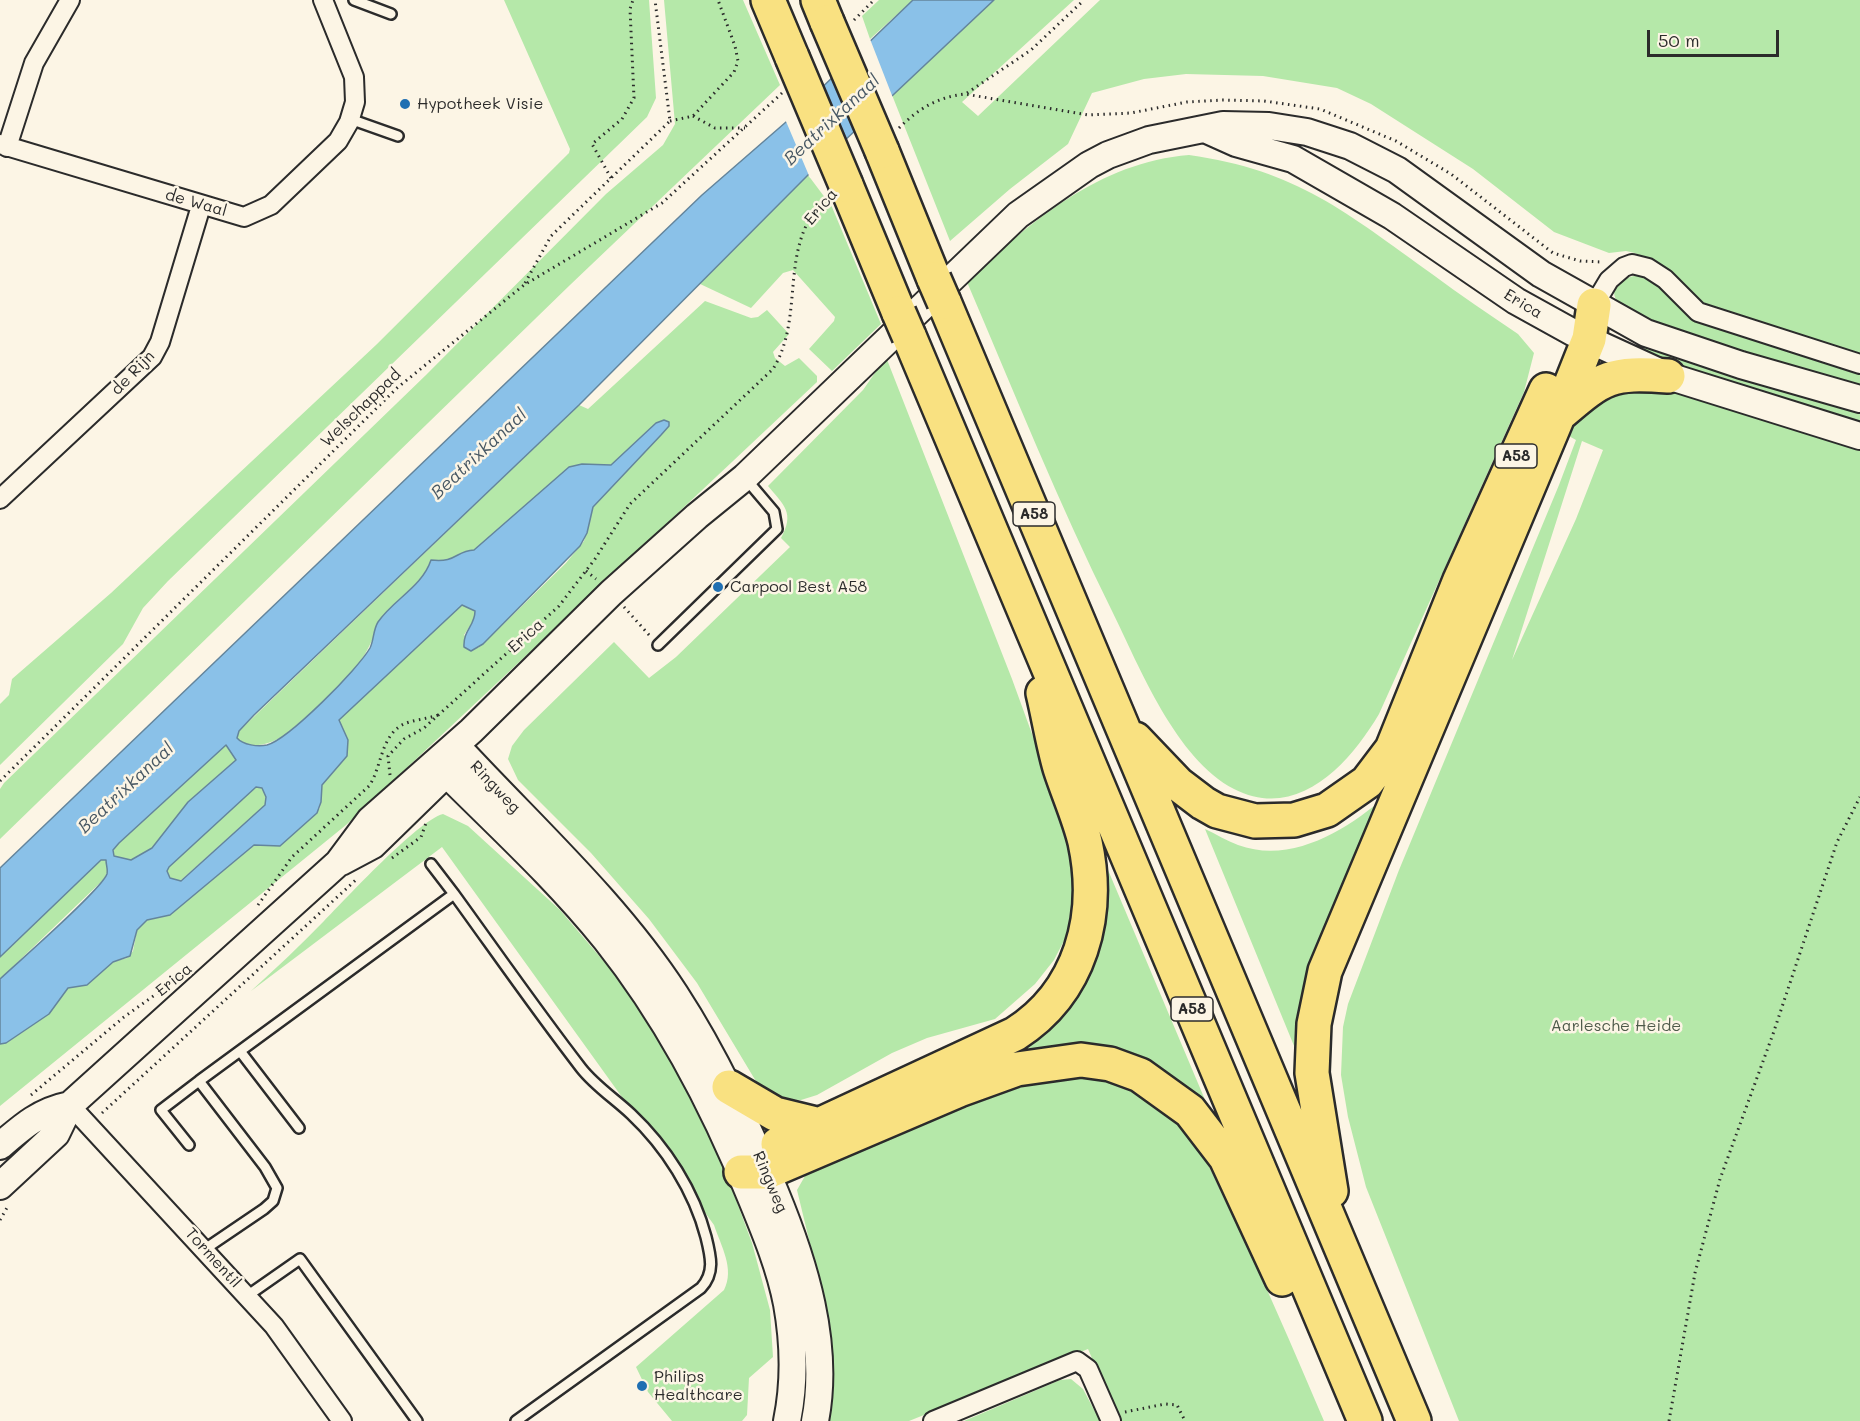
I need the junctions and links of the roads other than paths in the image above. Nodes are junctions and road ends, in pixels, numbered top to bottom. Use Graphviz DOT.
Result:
graph roads {
  1 [pos="70,0"];
  2 [pos="323,0"];
  3 [pos="354,0"];
  4 [pos="768,0"];
  5 [pos="823,11"];
  6 [pos="391,14"];
  7 [pos="350,119"];
  8 [pos="1207,130"];
  9 [pos="398,136"];
  10 [pos="4,146"];
  11 [pos="201,206"];
  12 [pos="1594,305"];
  13 [pos="1580,336"];
  14 [pos="1860,364"];
  15 [pos="1668,375"];
  16 [pos="1860,399"];
  17 [pos="1559,414"];
  18 [pos="1860,436"];
  19 [pos="745,477"];
  20 [pos="0,499"];
  21 [pos="1022,603"];
  22 [pos="658,645"];
  23 [pos="1124,727"];
  24 [pos="452,761"];
  25 [pos="431,864"];
  26 [pos="454,894"];
  27 [pos="240,1051"];
  28 [pos="199,1081"];
  29 [pos="729,1087"];
  30 [pos="70,1105"];
  31 [pos="820,1125"];
  32 [pos="298,1128"];
  33 [pos="189,1145"];
  34 [pos="0,1146"];
  35 [pos="755,1166"];
  36 [pos="0,1186"];
  37 [pos="1338,1241"];
  38 [pos="205,1249"];
  39 [pos="247,1296"];
  40 [pos="1110,1418"];
  41 [pos="1364,1418"];
  42 [pos="342,1421"];
  43 [pos="417,1421"];
  44 [pos="516,1421"];
  45 [pos="787,1421"];
  46 [pos="815,1421"];
  47 [pos="933,1421"];
  48 [pos="1414,1421"];
  1 -- 10 [label="street, de Waal"];
  2 -- 7 [label="street, de Waal"];
  3 -- 6 [label="lane"];
  4 -- 21 [label="highway, A58, bridge"];
  5 -- 23 [label="highway, A58, bridge"];
  7 -- 9 [label="lane"];
  7 -- 11 [label="street, de Waal"];
  8 -- 12 [label="main road, Erica"];
  8 -- 13 [label="main road, Erica"];
  8 -- 19 [label="main road, Erica"];
  10 -- 11 [label="street, de Waal"];
  11 -- 20 [label="street, de Rijn"];
  12 -- 13 [label="highway"];
  12 -- 14 [label="street"];
  12 -- 16 [label="main road, Erica"];
  13 -- 15 [label="main road, Erica"];
  13 -- 17 [label="highway, A58"];
  13 -- 23 [label="highway, A58"];
  15 -- 17 [label="highway, A58"];
  15 -- 18 [label="main road, Erica"];
  17 -- 37 [label="highway, A58"];
  19 -- 22 [label="lane"];
  19 -- 24 [label="main road, Erica"];
  21 -- 31 [label="highway, A58"];
  21 -- 41 [label="highway, A58"];
  23 -- 37 [label="highway, A58"];
  24 -- 29 [label="main road, Ringweg"];
  24 -- 30 [label="main road, Erica"];
  24 -- 35 [label="main road, Ringweg"];
  25 -- 26 [label="lane"];
  26 -- 27 [label="lane"];
  26 -- 44 [label="lane"];
  27 -- 28 [label="lane"];
  27 -- 32 [label="lane"];
  28 -- 33 [label="lane"];
  28 -- 38 [label="lane"];
  29 -- 31 [label="highway"];
  29 -- 35 [label="main road, Ringweg"];
  30 -- 34 [label="main road, Erica"];
  30 -- 36 [label="main road, Erica"];
  30 -- 38 [label="street, Tormentil"];
  31 -- 35 [label="highway, A58"];
  35 -- 41 [label="highway, A58"];
  35 -- 45 [label="main road, Ringweg"];
  35 -- 46 [label="main road, Ringweg"];
  37 -- 48 [label="highway, A58"];
  38 -- 39 [label="street, Tormentil"];
  39 -- 42 [label="street, Tormentil"];
  39 -- 43 [label="lane"];
  40 -- 47 [label="street"];
}
